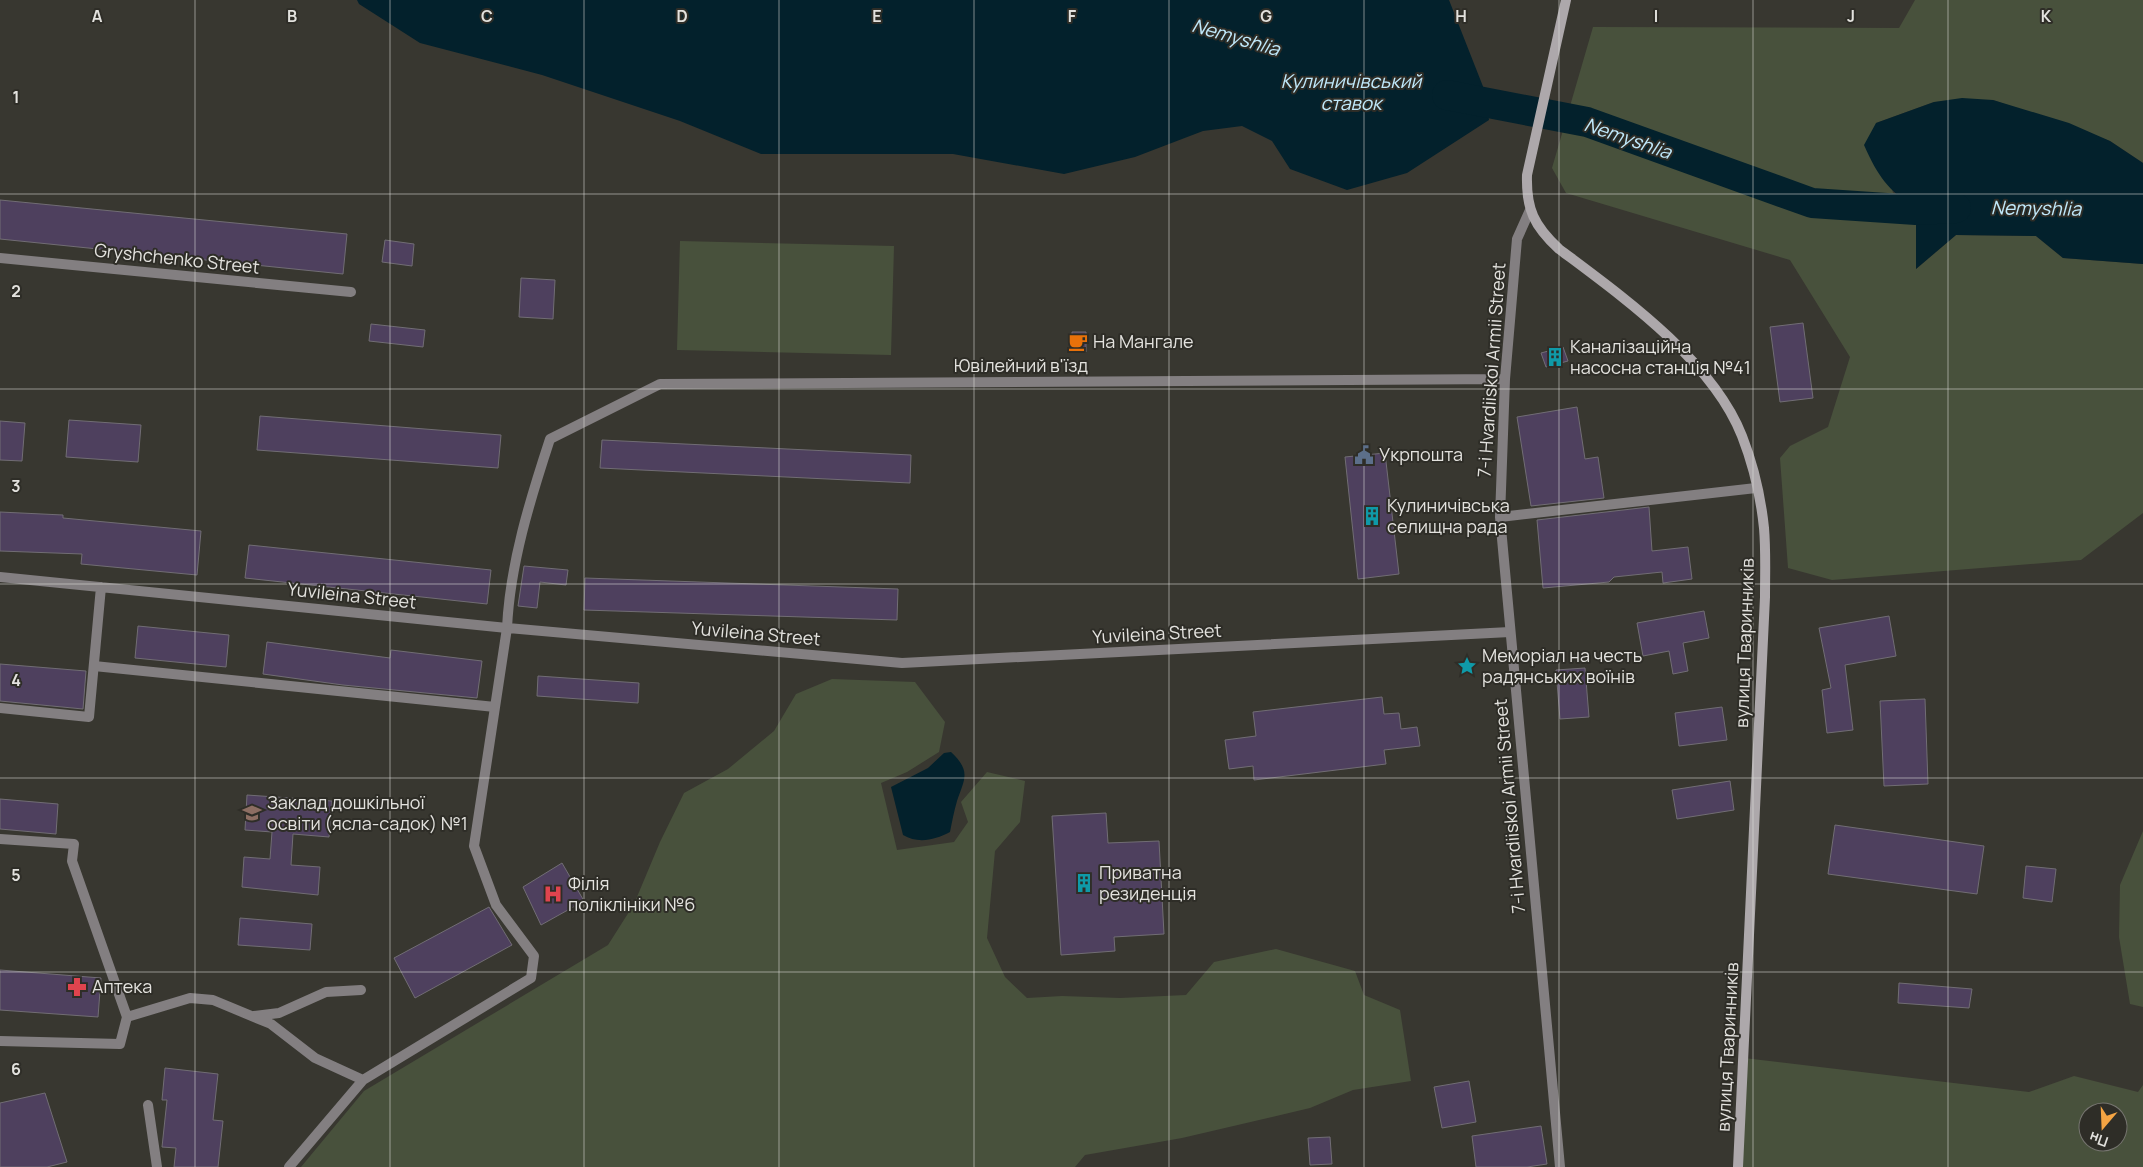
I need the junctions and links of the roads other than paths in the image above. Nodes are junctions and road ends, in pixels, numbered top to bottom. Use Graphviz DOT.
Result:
graph roads {
  1 [pos="1566,0"];
  2 [pos="1530,210"];
  3 [pos="0,258"];
  4 [pos="351,292"];
  5 [pos="1505,379"];
  6 [pos="1756,488"];
  7 [pos="1500,517"];
  8 [pos="0,577"];
  9 [pos="101,587"];
  10 [pos="507,628"];
  11 [pos="1510,632"];
  12 [pos="94,666"];
  13 [pos="495,707"];
  14 [pos="0,708"];
  15 [pos="0,839"];
  16 [pos="361,990"];
  17 [pos="253,1016"];
  18 [pos="127,1017"];
  19 [pos="0,1041"];
  20 [pos="363,1080"];
  21 [pos="148,1105"];
  22 [pos="157,1167"];
  23 [pos="289,1167"];
  24 [pos="1560,1167"];
  25 [pos="1738,1167"];
  1 -- 2 [label="main road"];
  2 -- 5 [label="street, 7-i Hvardiiskoi Armii Street"];
  2 -- 6 [label="main road, вулиця Тваринників"];
  3 -- 4 [label="street, Gryshchenko Street"];
  5 -- 7 [label="street, 7-i Hvardiiskoi Armii Street"];
  5 -- 10 [label="street, Ювілейний в'їзд"];
  6 -- 7 [label="street"];
  6 -- 25 [label="main road, вулиця Тваринників"];
  7 -- 11 [label="street, 7-i Hvardiiskoi Armii Street"];
  8 -- 9 [label="street, Yuvileina Street"];
  9 -- 10 [label="street, Yuvileina Street"];
  9 -- 12 [label="street"];
  10 -- 11 [label="street, Yuvileina Street"];
  10 -- 13 [label="street"];
  11 -- 24 [label="street, 7-i Hvardiiskoi Armii Street"];
  12 -- 13 [label="street"];
  12 -- 14 [label="street"];
  13 -- 20 [label="street"];
  15 -- 18 [label="street"];
  16 -- 17 [label="street"];
  17 -- 18 [label="street"];
  17 -- 20 [label="street"];
  18 -- 19 [label="street"];
  20 -- 23 [label="street"];
  21 -- 22 [label="street"];
}
